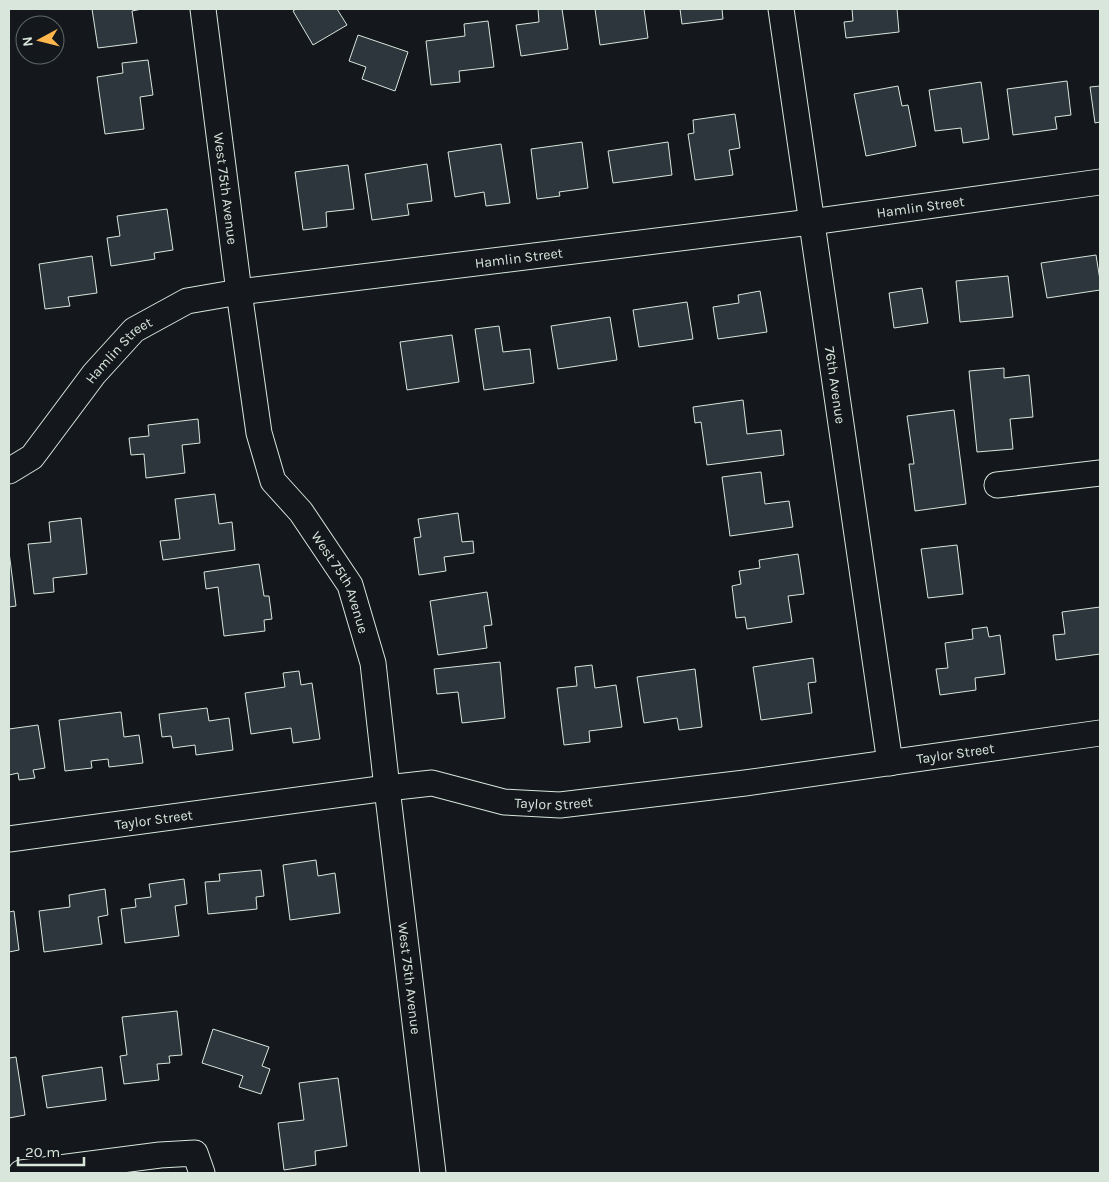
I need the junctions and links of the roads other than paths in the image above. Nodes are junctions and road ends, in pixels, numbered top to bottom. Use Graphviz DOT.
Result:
graph roads {
  1 [pos="203,9"];
  2 [pos="781,9"];
  3 [pos="1100,182"];
  4 [pos="811,222"];
  5 [pos="239,292"];
  6 [pos="9,472"];
  7 [pos="1100,473"];
  8 [pos="997,485"];
  9 [pos="1100,733"];
  10 [pos="890,763"];
  11 [pos="387,788"];
  12 [pos="9,839"];
  13 [pos="198,1163"];
  14 [pos="21,1173"];
  15 [pos="433,1173"];
  1 -- 5 [label="street, West 75th Avenue"];
  2 -- 4 [label="street, 76th Avenue"];
  3 -- 4 [label="street, Hamlin Street"];
  4 -- 5 [label="street, Hamlin Street"];
  4 -- 10 [label="street, 76th Avenue"];
  5 -- 6 [label="street, Hamlin Street"];
  5 -- 11 [label="street, West 75th Avenue"];
  7 -- 8 [label="street"];
  9 -- 10 [label="street, Taylor Street"];
  10 -- 11 [label="street, Taylor Street"];
  11 -- 12 [label="street, Taylor Street"];
  11 -- 15 [label="street, West 75th Avenue"];
  13 -- 14 [label="street"];
}
